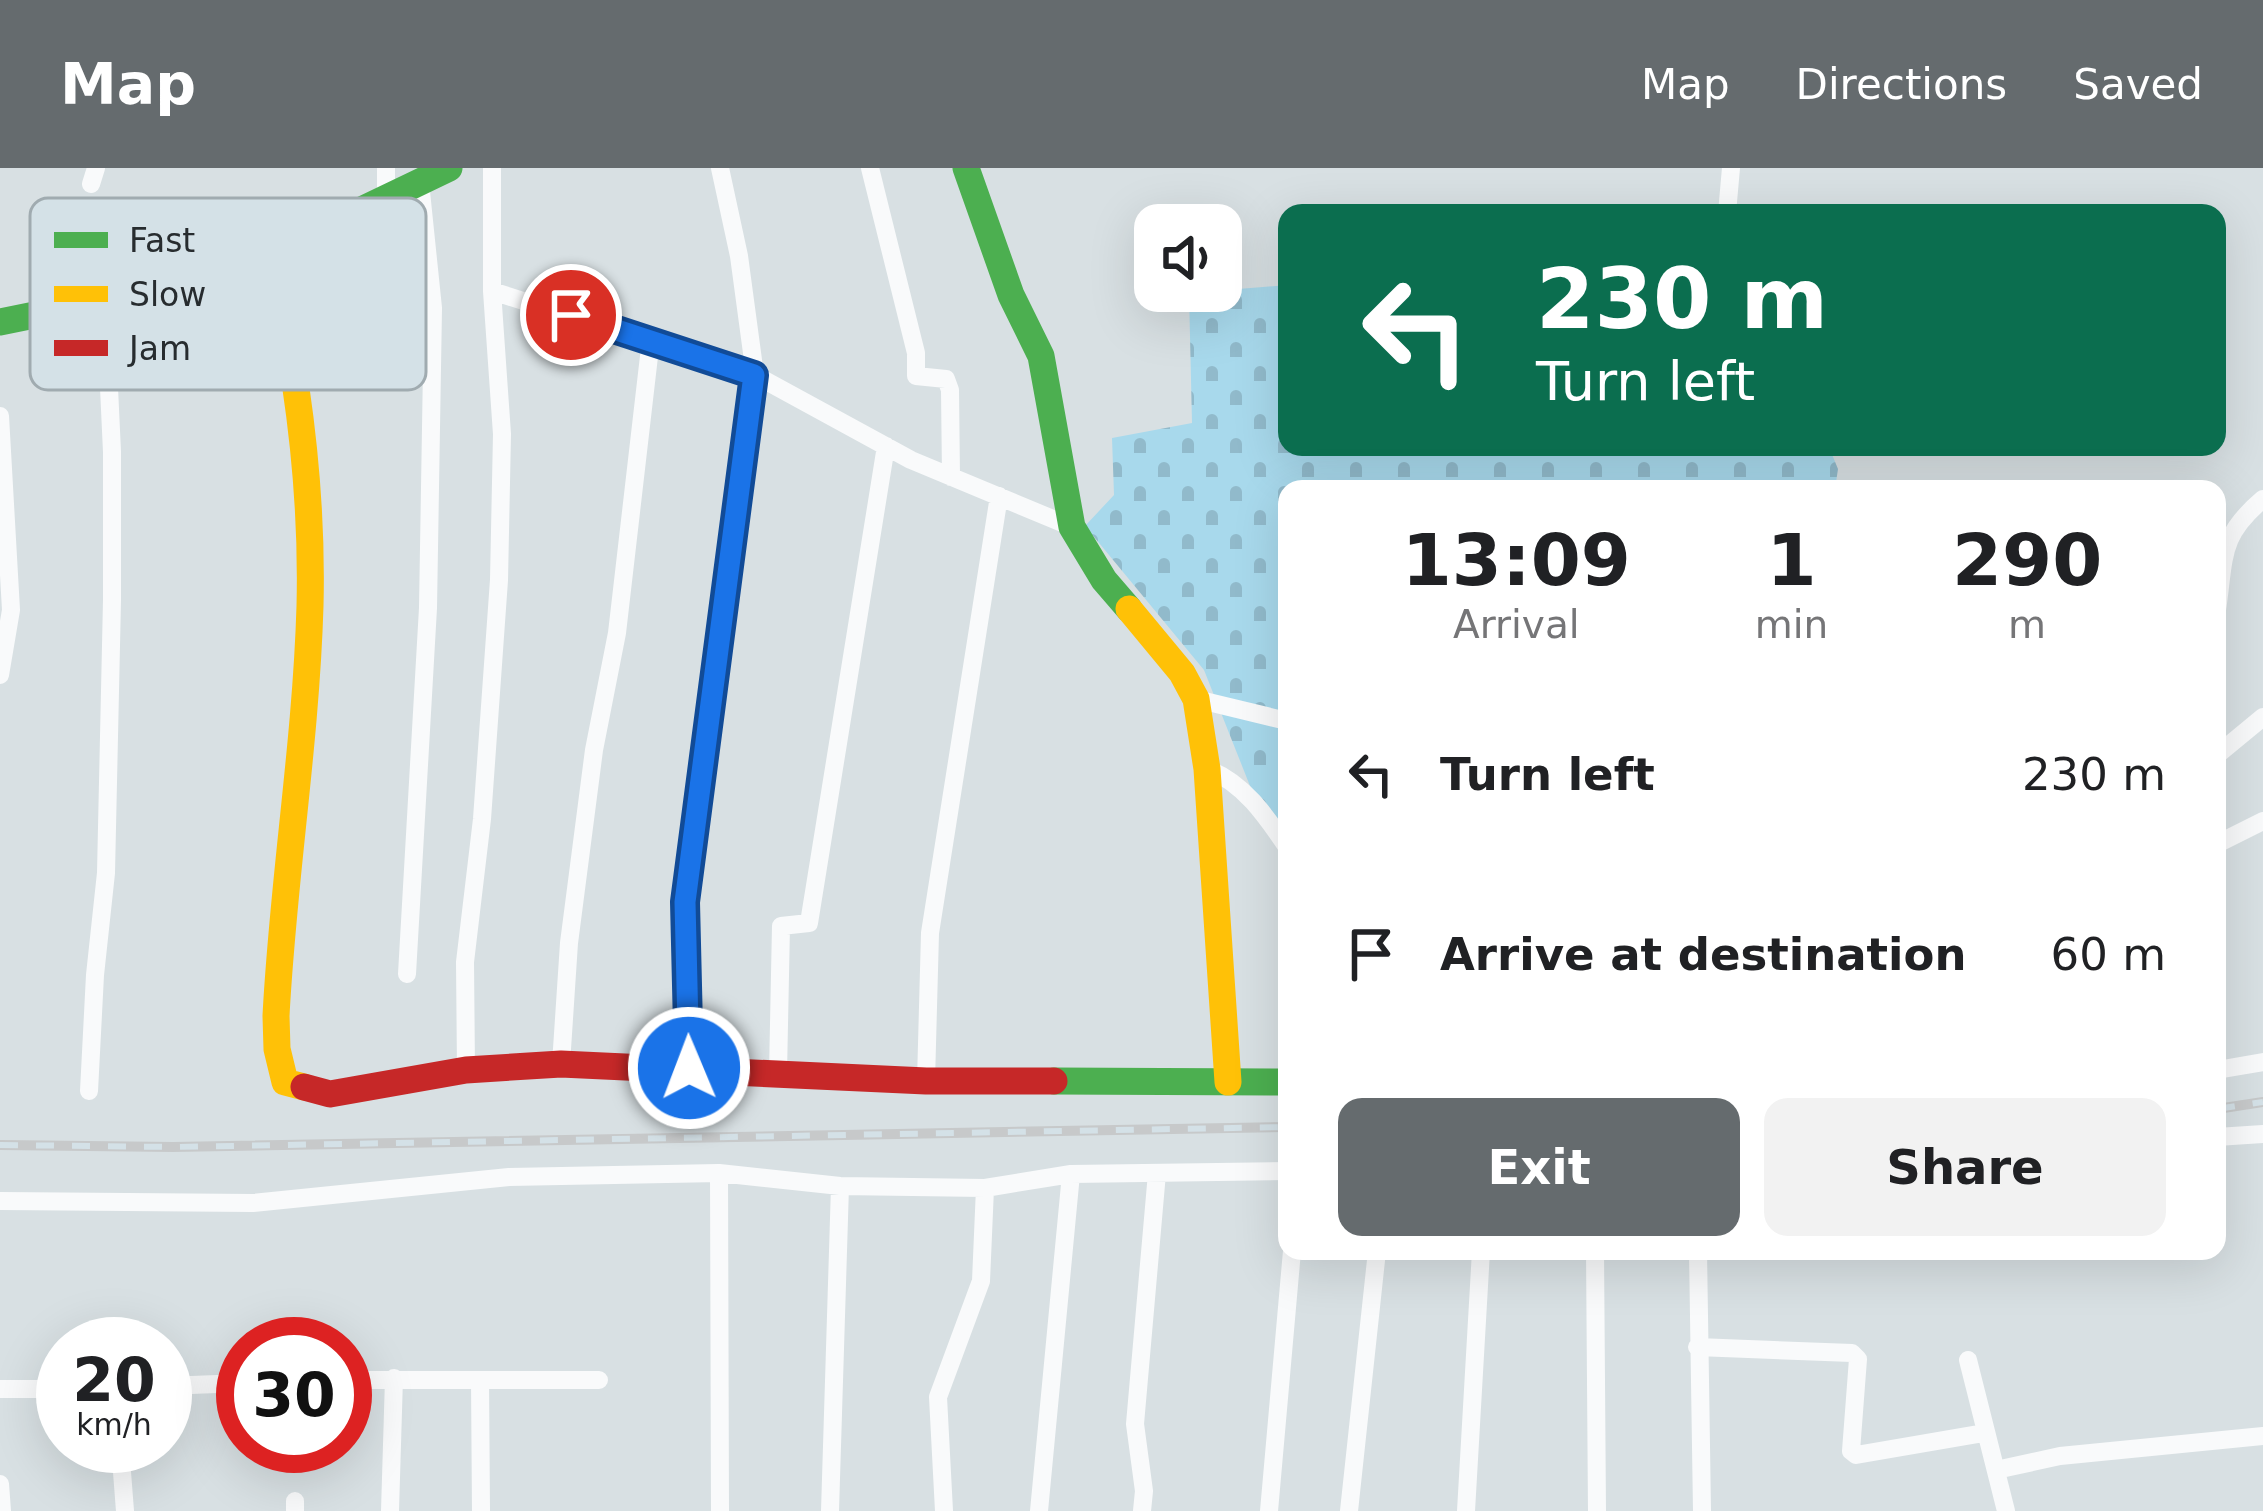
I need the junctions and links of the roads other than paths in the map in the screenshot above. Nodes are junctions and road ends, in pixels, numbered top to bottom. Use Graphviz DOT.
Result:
graph roads {
  1 [pos="448,168"];
  2 [pos="492,168"];
  3 [pos="720,168"];
  4 [pos="870,168"];
  5 [pos="966,168"];
  6 [pos="1731,168"];
  7 [pos="420,182"];
  8 [pos="388,198"];
  9 [pos="422,198"];
  10 [pos="1728,204"];
  11 [pos="426,240"];
  12 [pos="492,291"];
  13 [pos="30,316"];
  14 [pos="0,322"];
  15 [pos="651,339"];
  16 [pos="754,375"];
  17 [pos="109,390"];
  18 [pos="295,390"];
  19 [pos="0,416"];
  20 [pos="886,446"];
  21 [pos="951,476"];
  22 [pos="998,496"];
  23 [pos="2263,500"];
  24 [pos="1072,527"];
  25 [pos="2226,545"];
  26 [pos="0,675"];
  27 [pos="1196,699"];
  28 [pos="2263,717"];
  29 [pos="1278,719"];
  30 [pos="2226,748"];
  31 [pos="1207,769"];
  32 [pos="2263,821"];
  33 [pos="1278,834"];
  34 [pos="2226,840"];
  35 [pos="407,974"];
  36 [pos="2263,1062"];
  37 [pos="561,1064"];
  38 [pos="689,1068"];
  39 [pos="2226,1068"];
  40 [pos="466,1070"];
  41 [pos="778,1073"];
  42 [pos="926,1081"];
  43 [pos="1228,1082"];
  44 [pos="1278,1082"];
  45 [pos="89,1091"];
  46 [pos="2263,1134"];
  47 [pos="2226,1136"];
  48 [pos="1278,1171"];
  49 [pos="719,1173"];
  50 [pos="1157,1173"];
  51 [pos="1071,1174"];
  52 [pos="840,1186"];
  53 [pos="985,1188"];
  54 [pos="0,1201"];
  55 [pos="1291,1260"];
  56 [pos="1376,1260"];
  57 [pos="1480,1260"];
  58 [pos="1595,1260"];
  59 [pos="1698,1260"];
  60 [pos="1697,1347"];
  61 [pos="1969,1360"];
  62 [pos="394,1378"];
  63 [pos="372,1379"];
  64 [pos="481,1380"];
  65 [pos="599,1380"];
  66 [pos="0,1389"];
  67 [pos="36,1389"];
  68 [pos="1984,1433"];
  69 [pos="2263,1436"];
  70 [pos="1996,1471"];
  71 [pos="122,1473"];
  72 [pos="0,1484"];
  73 [pos="2,1511"];
  74 [pos="125,1511"];
  75 [pos="390,1511"];
  76 [pos="481,1511"];
  77 [pos="720,1511"];
  78 [pos="830,1511"];
  79 [pos="944,1511"];
  80 [pos="1039,1511"];
  81 [pos="1142,1511"];
  82 [pos="1269,1511"];
  83 [pos="1349,1511"];
  84 [pos="1466,1511"];
  85 [pos="1597,1511"];
  86 [pos="1702,1511"];
  87 [pos="2006,1511"];
  1 -- 7 [label="main road"];
  2 -- 12 [label="street"];
  3 -- 16 [label="street"];
  4 -- 21 [label="street"];
  5 -- 24 [label="main road"];
  6 -- 10 [label="street"];
  7 -- 8 [label="main road"];
  7 -- 9 [label="street"];
  11 -- 35 [label="street"];
  12 -- 15 [label="street"];
  12 -- 40 [label="street"];
  13 -- 14 [label="main road"];
  15 -- 16 [label="street"];
  15 -- 37 [label="street"];
  16 -- 20 [label="street"];
  16 -- 38 [label="street"];
  17 -- 45 [label="street"];
  18 -- 40 [label="main road"];
  19 -- 26 [label="street"];
  20 -- 21 [label="street"];
  20 -- 41 [label="street"];
  21 -- 22 [label="street"];
  22 -- 24 [label="street"];
  22 -- 42 [label="street"];
  23 -- 25 [label="street"];
  24 -- 27 [label="main road"];
  27 -- 29 [label="street"];
  27 -- 31 [label="main road"];
  28 -- 30 [label="street"];
  31 -- 33 [label="street"];
  31 -- 43 [label="main road"];
  32 -- 34 [label="street"];
  36 -- 39 [label="street"];
  37 -- 38 [label="main road"];
  37 -- 40 [label="main road"];
  38 -- 41 [label="main road"];
  41 -- 42 [label="main road"];
  42 -- 43 [label="main road"];
  43 -- 44 [label="main road"];
  46 -- 47 [label="street"];
  48 -- 50 [label="street"];
  49 -- 52 [label="street"];
  49 -- 54 [label="street"];
  49 -- 77 [label="street"];
  50 -- 51 [label="street"];
  50 -- 81 [label="street"];
  51 -- 53 [label="street"];
  51 -- 80 [label="street"];
  52 -- 53 [label="street"];
  52 -- 78 [label="street"];
  53 -- 79 [label="street"];
  55 -- 82 [label="street"];
  56 -- 83 [label="street"];
  57 -- 84 [label="street"];
  58 -- 85 [label="street"];
  59 -- 60 [label="street"];
  60 -- 68 [label="street"];
  60 -- 86 [label="street"];
  61 -- 68 [label="street"];
  62 -- 63 [label="street"];
  62 -- 64 [label="street"];
  62 -- 75 [label="street"];
  64 -- 65 [label="street"];
  64 -- 76 [label="street"];
  66 -- 67 [label="street"];
  68 -- 70 [label="street"];
  69 -- 70 [label="street"];
  70 -- 87 [label="street"];
  71 -- 74 [label="street"];
  72 -- 73 [label="street"];
}
